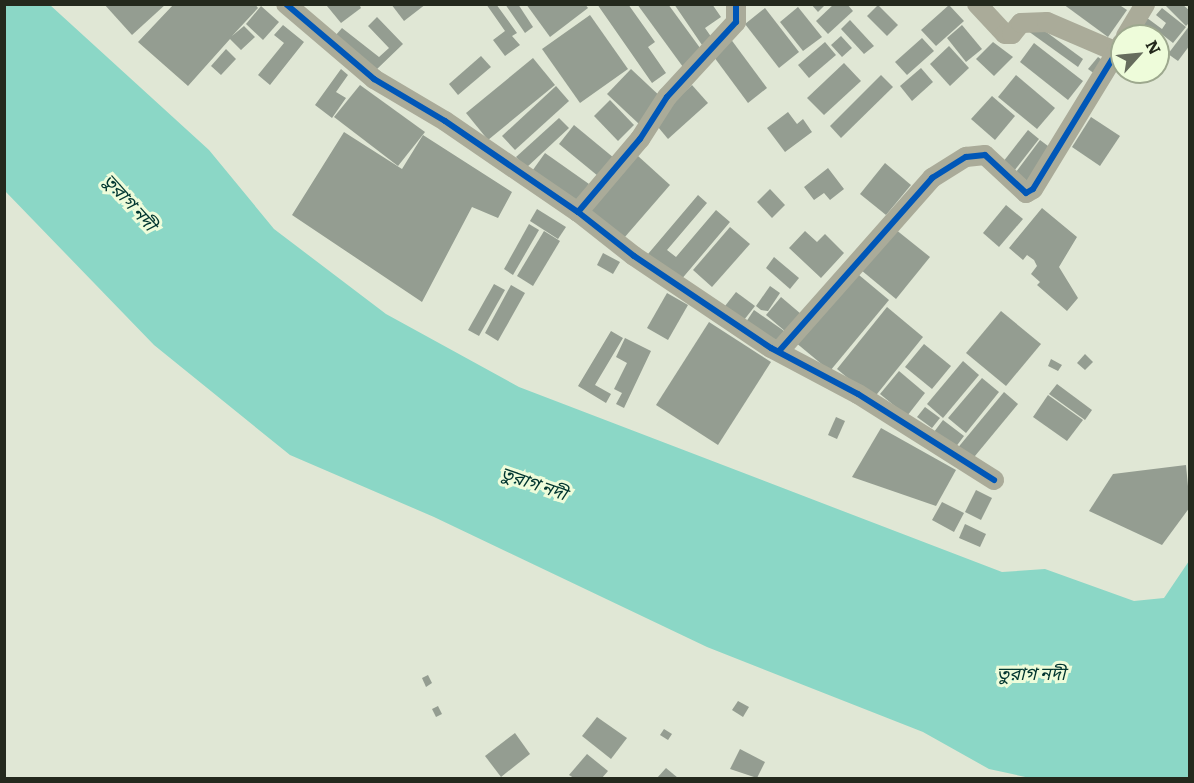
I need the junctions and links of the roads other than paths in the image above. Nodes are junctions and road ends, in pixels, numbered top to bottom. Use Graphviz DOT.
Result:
graph roads {
  1 [pos="286,4"];
  2 [pos="735,4"];
  3 [pos="977,4"];
  4 [pos="1145,4"];
  5 [pos="1134,24"];
  6 [pos="1110,40"];
  7 [pos="1110,64"];
  8 [pos="578,212"];
  9 [pos="780,350"];
  10 [pos="994,480"];
  1 -- 8 [label="street"];
  2 -- 8 [label="street"];
  3 -- 6 [label="street"];
  4 -- 5 [label="street"];
  7 -- 9 [label="street"];
  8 -- 9 [label="street"];
  9 -- 10 [label="street"];
}
